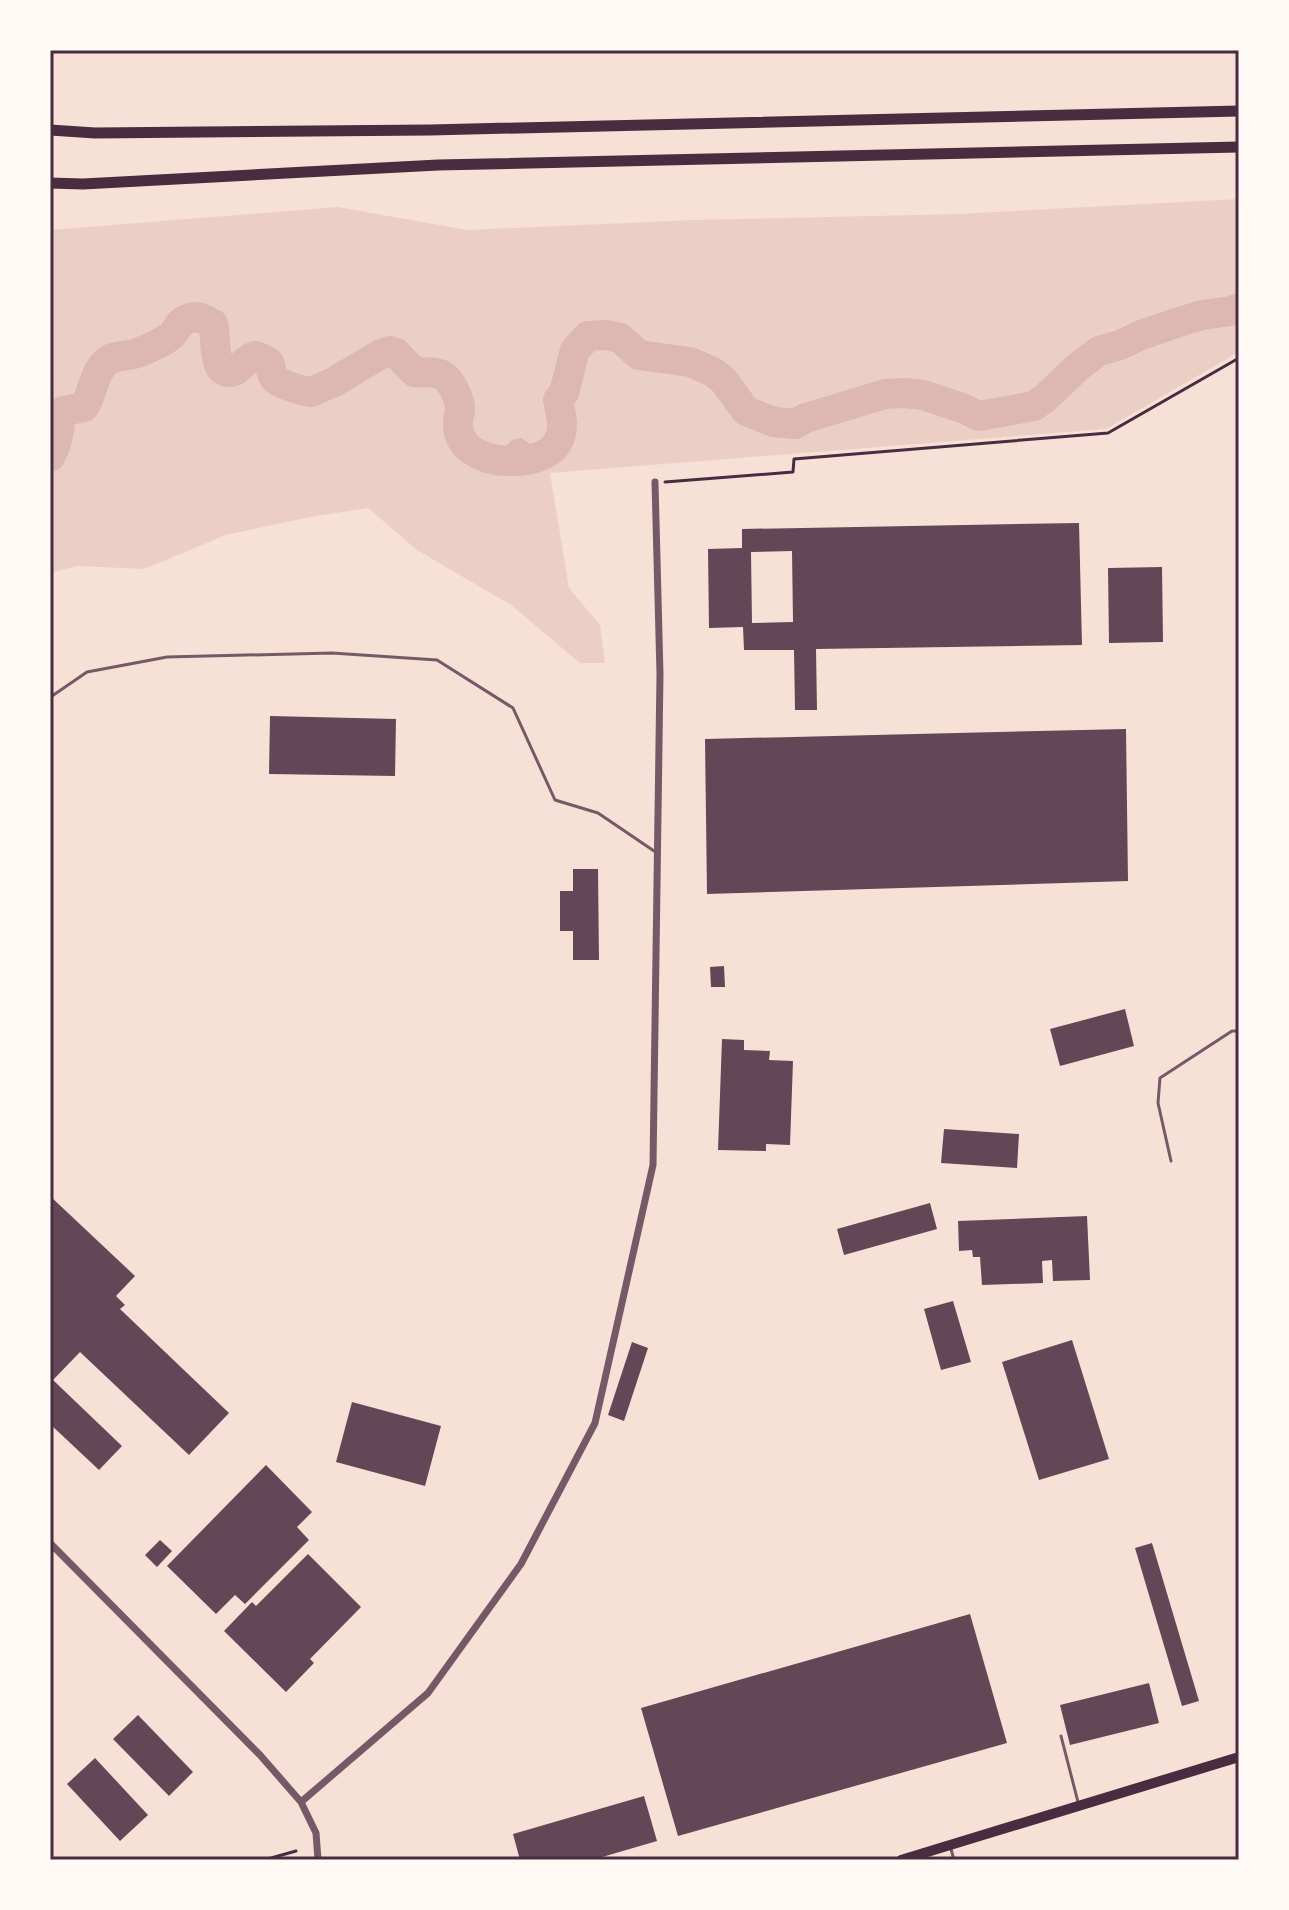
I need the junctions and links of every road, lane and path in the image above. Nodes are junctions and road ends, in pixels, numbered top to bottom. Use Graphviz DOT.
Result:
graph roads {
  1 [pos="1239,111"];
  2 [pos="50,130"];
  3 [pos="1239,147"];
  4 [pos="50,183"];
  5 [pos="1239,358"];
  6 [pos="655,482"];
  7 [pos="52,696"];
  8 [pos="657,853"];
  9 [pos="1239,1031"];
  10 [pos="1171,1161"];
  11 [pos="50,1543"];
  12 [pos="1061,1736"];
  13 [pos="1239,1757"];
  14 [pos="301,1802"];
  15 [pos="1079,1806"];
  16 [pos="950,1845"];
  17 [pos="296,1851"];
  18 [pos="264,1860"];
  19 [pos="318,1860"];
  20 [pos="901,1860"];
  21 [pos="954,1860"];
  1 -- 2 [label="main road"];
  3 -- 4 [label="main road"];
  5 -- 6 [label="path"];
  6 -- 8 [label="street"];
  7 -- 8 [label="lane"];
  8 -- 14 [label="street"];
  9 -- 10 [label="lane"];
  11 -- 14 [label="street"];
  12 -- 15 [label="lane"];
  13 -- 15 [label="main road"];
  14 -- 19 [label="street"];
  15 -- 16 [label="main road"];
  16 -- 20 [label="main road"];
  16 -- 21 [label="lane"];
  17 -- 18 [label="path"];
}
